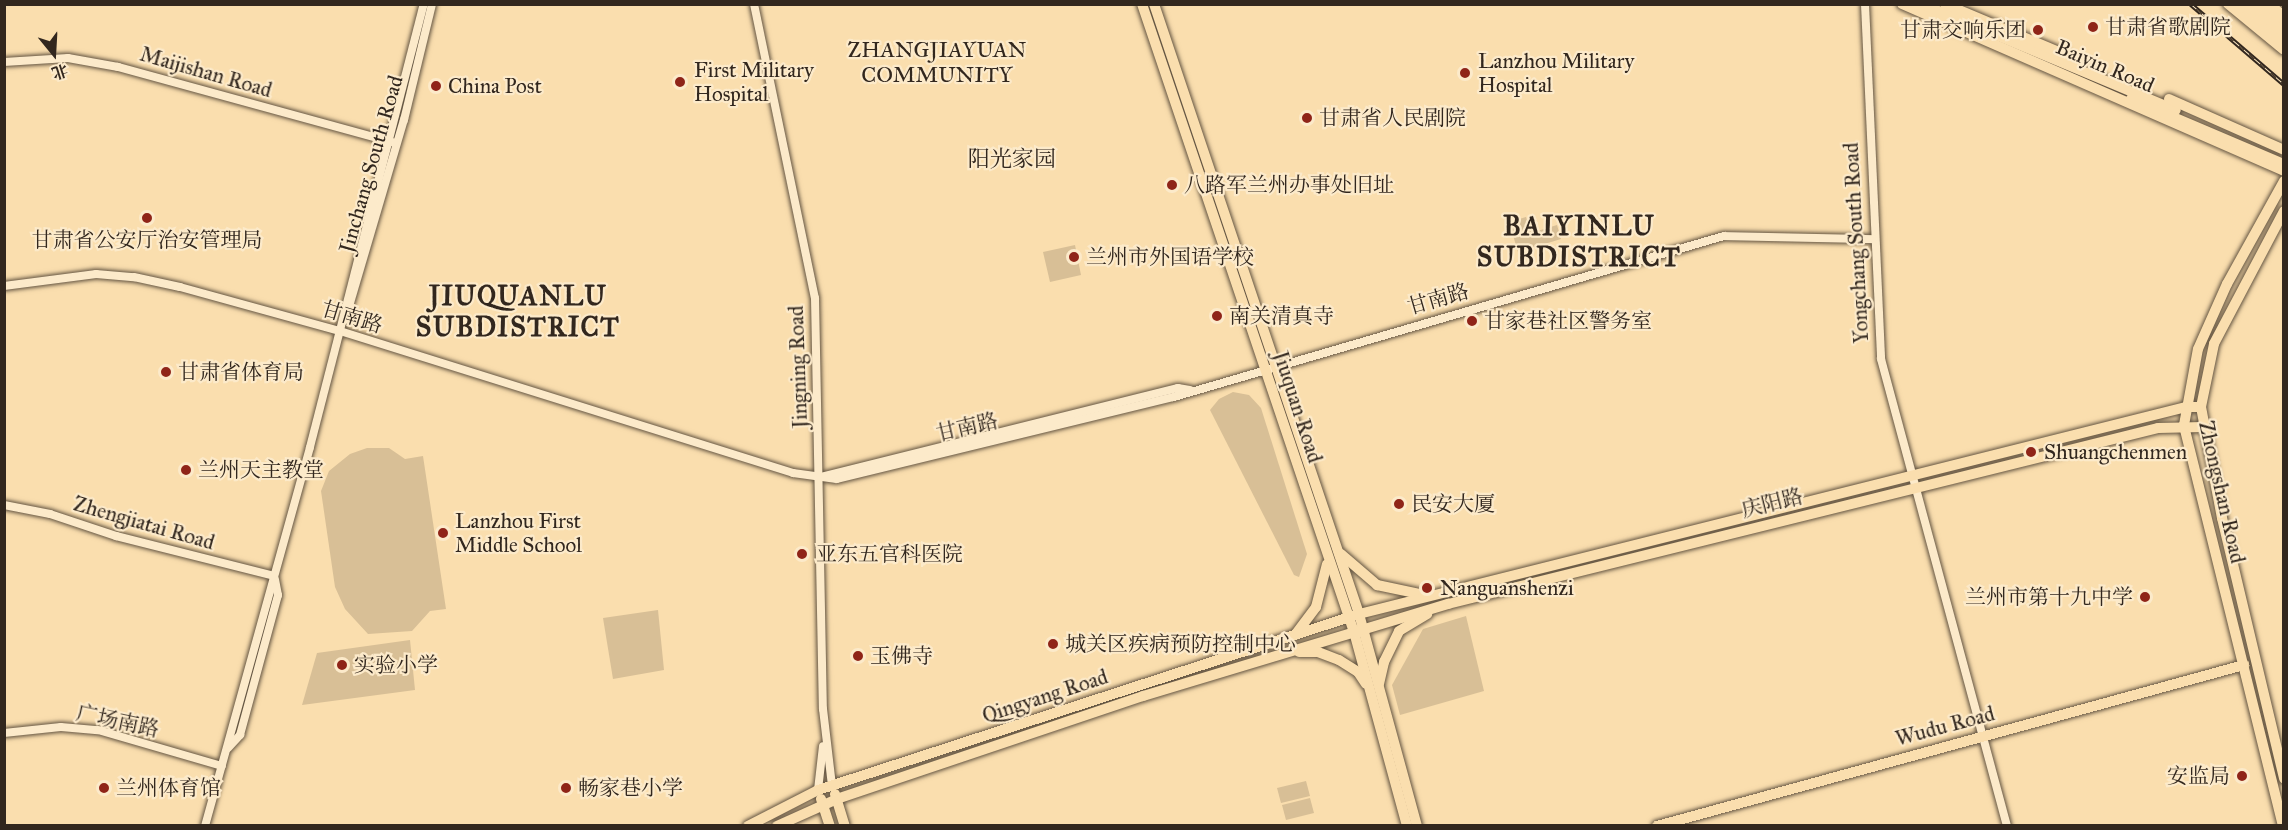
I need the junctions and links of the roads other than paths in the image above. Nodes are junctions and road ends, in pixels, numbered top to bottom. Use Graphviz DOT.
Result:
graph roads {
  1 [pos="424,4"];
  2 [pos="432,4"];
  3 [pos="754,4"];
  4 [pos="1142,4"];
  5 [pos="1154,4"];
  6 [pos="1865,4"];
  7 [pos="1902,4"];
  8 [pos="1945,4"];
  9 [pos="2228,4"];
  10 [pos="2241,4"];
  11 [pos="2251,4"];
  12 [pos="2268,4"];
  13 [pos="1916,5"];
  14 [pos="2283,18"];
  15 [pos="2283,30"];
  16 [pos="2283,39"];
  17 [pos="2283,50"];
  18 [pos="4,62"];
  19 [pos="391,141"];
  20 [pos="2283,150"];
  21 [pos="2283,157"];
  22 [pos="2283,164"];
  23 [pos="2283,171"];
  24 [pos="2283,181"];
  25 [pos="2283,211"];
  26 [pos="1873,239"];
  27 [pos="4,286"];
  28 [pos="340,331"];
  29 [pos="1270,368"];
  30 [pos="2186,407"];
  31 [pos="2201,407"];
  32 [pos="2184,425"];
  33 [pos="2203,427"];
  34 [pos="1913,476"];
  35 [pos="821,477"];
  36 [pos="1916,488"];
  37 [pos="4,506"];
  38 [pos="1339,552"];
  39 [pos="1326,555"];
  40 [pos="274,576"];
  41 [pos="1430,596"];
  42 [pos="1440,606"];
  43 [pos="1359,614"];
  44 [pos="1347,618"];
  45 [pos="1359,630"];
  46 [pos="1294,637"];
  47 [pos="1278,654"];
  48 [pos="2245,668"];
  49 [pos="1376,694"];
  50 [pos="4,733"];
  51 [pos="824,734"];
  52 [pos="1984,739"];
  53 [pos="222,766"];
  54 [pos="2283,779"];
  55 [pos="832,786"];
  56 [pos="818,790"];
  57 [pos="837,799"];
  58 [pos="823,805"];
  59 [pos="205,824"];
  60 [pos="748,825"];
  61 [pos="777,825"];
  62 [pos="830,825"];
  63 [pos="845,825"];
  64 [pos="1407,825"];
  65 [pos="1417,825"];
  66 [pos="1657,825"];
  67 [pos="1679,825"];
  68 [pos="2007,825"];
  69 [pos="2283,825"];
  1 -- 19 [label="street, Jinchang South Road"];
  2 -- 19 [label="street, Jinchang South Road"];
  3 -- 35 [label="street, Jingning Road"];
  4 -- 29 [label="main road, Jiuquan Road"];
  5 -- 29 [label="main road, Jiuquan Road"];
  6 -- 26 [label="street, Yongchang South Road"];
  7 -- 23 [label="main road"];
  8 -- 20 [label="main road"];
  9 -- 17 [label="main road"];
  10 -- 16 [label="main road"];
  11 -- 15 [label="highway"];
  12 -- 14 [label="highway"];
  13 -- 21 [label="main road, Baiyin Road"];
  13 -- 22 [label="main road, Baiyin Road"];
  18 -- 19 [label="street, Maijishan Road"];
  19 -- 28 [label="street, Jinchang South Road"];
  24 -- 30 [label="main road, Zhongshan Road"];
  25 -- 31 [label="main road, Zhongshan Road"];
  26 -- 29 [label="street, 甘南路"];
  26 -- 34 [label="street, Yongchang South Road"];
  27 -- 28 [label="street, 甘南路"];
  28 -- 35 [label="street, 甘南路"];
  28 -- 40 [label="street, Jinchang South Road"];
  29 -- 35 [label="street, 甘南路"];
  29 -- 38 [label="main road, Jiuquan Road"];
  29 -- 39 [label="main road, Jiuquan Road"];
  30 -- 31 [label="main road, 庆阳路"];
  30 -- 32 [label="main road, Zhongshan Road"];
  30 -- 34 [label="main road, 庆阳路"];
  31 -- 33 [label="main road, Zhongshan Road"];
  32 -- 33 [label="main road, 庆阳路"];
  32 -- 36 [label="main road, 庆阳路"];
  32 -- 48 [label="main road, Zhongshan Road"];
  33 -- 54 [label="main road, Zhongshan Road"];
  34 -- 36 [label="street, Yongchang South Road"];
  34 -- 41 [label="main road, 庆阳路"];
  35 -- 51 [label="street, Jingning Road"];
  36 -- 42 [label="main road, 庆阳路"];
  36 -- 52 [label="street, Yongchang South Road"];
  37 -- 40 [label="street, Zhengjiatai Road"];
  38 -- 41 [label="main road"];
  38 -- 43 [label="main road, Jiuquan Road"];
  39 -- 44 [label="main road, Jiuquan Road"];
  39 -- 46 [label="main road"];
  40 -- 53 [label="street, Jinchang South Road"];
  41 -- 43 [label="main road, 庆阳路"];
  42 -- 45 [label="main road, 庆阳路"];
  42 -- 49 [label="main road"];
  43 -- 44 [label="main road, Qingyang Road"];
  43 -- 45 [label="main road, Jiuquan Road"];
  44 -- 45 [label="main road, Jiuquan Road"];
  44 -- 46 [label="main road, Qingyang Road"];
  45 -- 47 [label="main road, Qingyang Road"];
  45 -- 49 [label="main road, Jiuquan Road"];
  46 -- 55 [label="main road, Qingyang Road"];
  47 -- 49 [label="main road"];
  47 -- 57 [label="main road, Qingyang Road"];
  48 -- 52 [label="main road, Wudu Road"];
  48 -- 69 [label="main road, Zhongshan Road"];
  49 -- 64 [label="main road, Jiuquan Road"];
  49 -- 65 [label="main road, Jiuquan Road"];
  50 -- 53 [label="street, 广场南路"];
  51 -- 55 [label="street"];
  51 -- 56 [label="street"];
  52 -- 66 [label="main road, Wudu Road"];
  52 -- 67 [label="main road, Wudu Road"];
  52 -- 68 [label="street, Yongchang South Road"];
  53 -- 59 [label="street, Jinchang South Road"];
  55 -- 56 [label="main road, Qingyang Road"];
  55 -- 57 [label="main road"];
  56 -- 58 [label="main road"];
  56 -- 60 [label="main road, Qingyang Road"];
  57 -- 58 [label="main road, Qingyang Road"];
  57 -- 63 [label="main road"];
  58 -- 61 [label="main road, Qingyang Road"];
  58 -- 62 [label="main road"];
}
